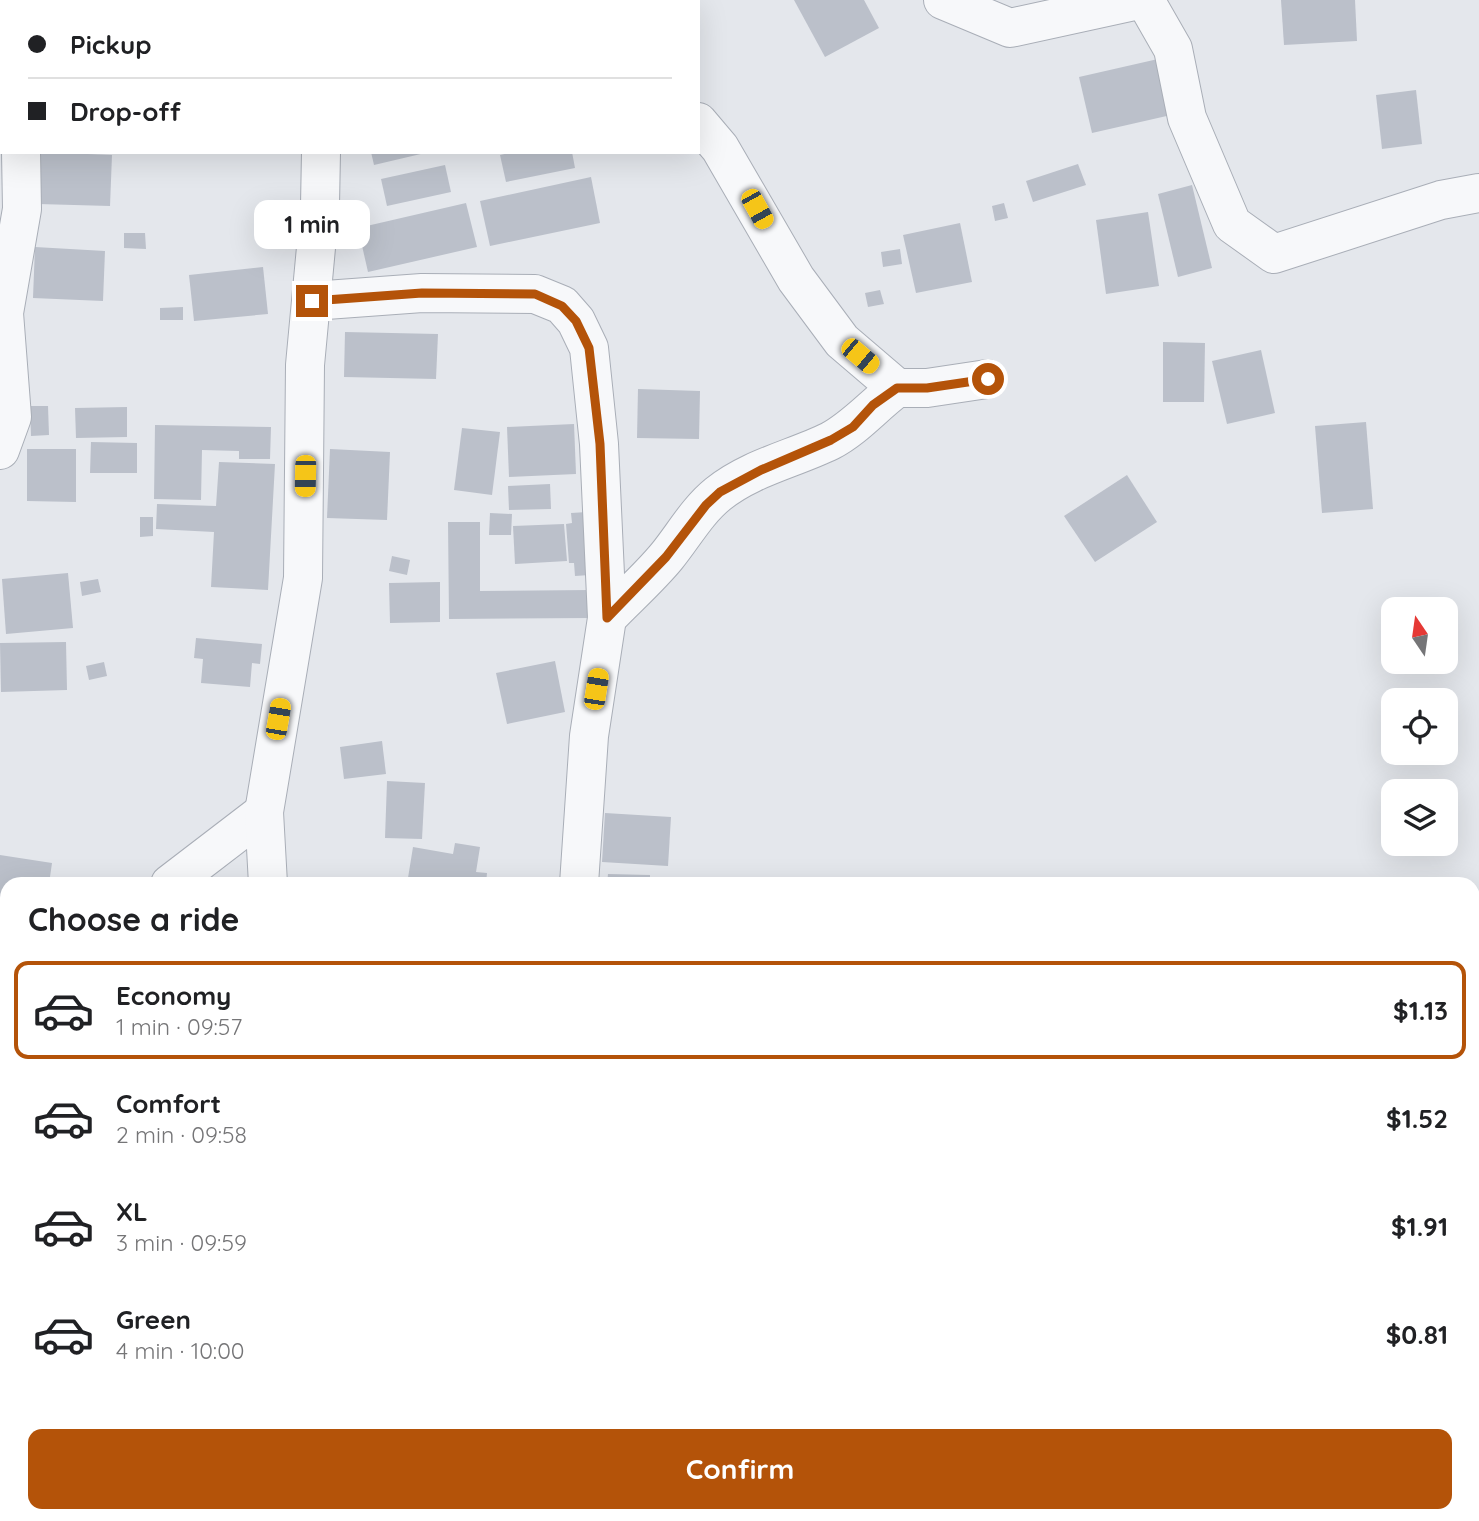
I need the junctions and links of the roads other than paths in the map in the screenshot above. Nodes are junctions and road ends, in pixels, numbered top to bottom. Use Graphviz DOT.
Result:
graph roads {
  1 [pos="943,0"];
  2 [pos="1139,0"];
  3 [pos="1145,0"];
  4 [pos="700,124"];
  5 [pos="21,154"];
  6 [pos="321,154"];
  7 [pos="1479,193"];
  8 [pos="312,301"];
  9 [pos="988,379"];
  10 [pos="897,388"];
  11 [pos="0,450"];
  12 [pos="607,618"];
  13 [pos="264,812"];
  14 [pos="179,877"];
  15 [pos="268,877"];
  16 [pos="579,877"];
  1 -- 2 [label="street"];
  3 -- 7 [label="street"];
  4 -- 10 [label="street"];
  5 -- 11 [label="street"];
  6 -- 8 [label="street"];
  8 -- 12 [label="street"];
  8 -- 13 [label="street"];
  9 -- 10 [label="street"];
  10 -- 12 [label="street"];
  12 -- 16 [label="street"];
  13 -- 14 [label="street"];
  13 -- 15 [label="street"];
}
